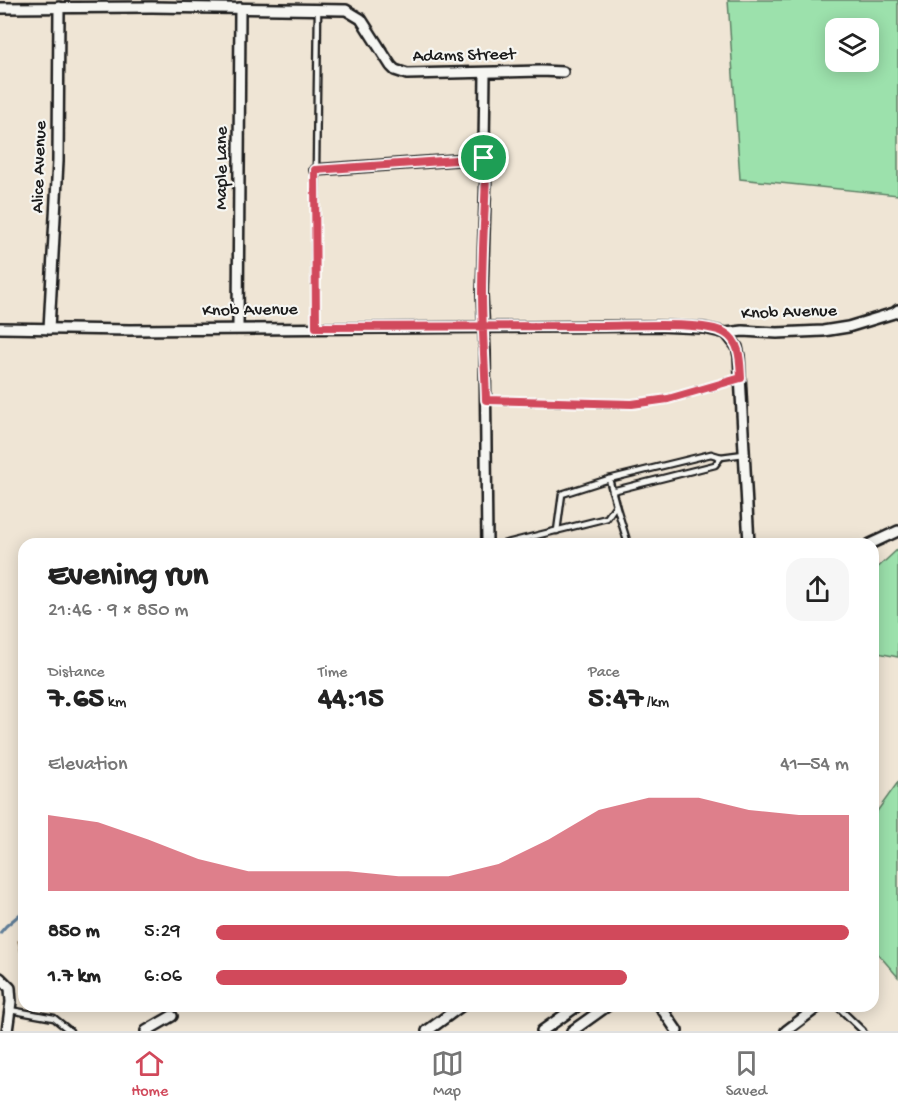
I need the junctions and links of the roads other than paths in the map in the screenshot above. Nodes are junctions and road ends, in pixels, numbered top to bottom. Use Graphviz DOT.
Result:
graph roads {
  1 [pos="99,2"];
  2 [pos="216,4"];
  3 [pos="59,7"];
  4 [pos="0,8"];
  5 [pos="240,8"];
  6 [pos="318,9"];
  7 [pos="563,72"];
  8 [pos="485,73"];
  9 [pos="484,158"];
  10 [pos="315,170"];
  11 [pos="897,313"];
  12 [pos="483,326"];
  13 [pos="316,327"];
  14 [pos="0,328"];
  15 [pos="238,328"];
  16 [pos="49,329"];
  17 [pos="726,333"];
  18 [pos="741,378"];
  19 [pos="486,400"];
  20 [pos="744,454"];
  21 [pos="721,457"];
  22 [pos="609,479"];
  23 [pos="612,491"];
  24 [pos="616,505"];
  25 [pos="557,531"];
  26 [pos="898,531"];
  27 [pos="487,538"];
  28 [pos="528,538"];
  29 [pos="626,538"];
  30 [pos="749,538"];
  31 [pos="879,540"];
  32 [pos="0,978"];
  33 [pos="10,1010"];
  34 [pos="18,1011"];
  35 [pos="21,1012"];
  36 [pos="453,1012"];
  37 [pos="569,1012"];
  38 [pos="599,1012"];
  39 [pos="664,1012"];
  40 [pos="811,1012"];
  41 [pos="843,1012"];
  42 [pos="172,1016"];
  43 [pos="7,1031"];
  44 [pos="70,1031"];
  45 [pos="146,1031"];
  46 [pos="427,1031"];
  47 [pos="542,1031"];
  48 [pos="572,1031"];
  49 [pos="677,1031"];
  50 [pos="786,1031"];
  51 [pos="863,1031"];
  1 -- 2 [label="street, Adams Street"];
  1 -- 3 [label="street, Adams Street"];
  2 -- 5 [label="street, Adams Street"];
  3 -- 4 [label="street, Adams Street"];
  3 -- 16 [label="street, Alice Avenue"];
  5 -- 6 [label="street, Adams Street"];
  5 -- 15 [label="street, Maple Lane"];
  6 -- 8 [label="street, Adams Street"];
  6 -- 10 [label="lane"];
  7 -- 8 [label="street, Adams Street"];
  8 -- 9 [label="street"];
  9 -- 10 [label="street"];
  9 -- 12 [label="street"];
  10 -- 13 [label="lane"];
  11 -- 17 [label="street, Knob Avenue"];
  12 -- 13 [label="street, Knob Avenue"];
  12 -- 17 [label="street, Knob Avenue"];
  12 -- 19 [label="street"];
  13 -- 15 [label="street, Knob Avenue"];
  14 -- 16 [label="street, Knob Avenue"];
  15 -- 16 [label="street, Knob Avenue"];
  17 -- 18 [label="street"];
  18 -- 19 [label="lane"];
  18 -- 20 [label="street"];
  19 -- 27 [label="street"];
  20 -- 21 [label="lane"];
  20 -- 30 [label="street"];
  21 -- 22 [label="lane"];
  21 -- 23 [label="lane"];
  22 -- 23 [label="lane"];
  22 -- 25 [label="lane"];
  23 -- 24 [label="lane"];
  24 -- 25 [label="lane"];
  24 -- 29 [label="lane"];
  25 -- 28 [label="lane"];
  26 -- 31 [label="street"];
  32 -- 33 [label="street"];
  33 -- 34 [label="lane"];
  33 -- 43 [label="street"];
  35 -- 44 [label="lane"];
  36 -- 46 [label="street"];
  37 -- 47 [label="street"];
  38 -- 48 [label="street"];
  39 -- 49 [label="street"];
  40 -- 50 [label="street"];
  41 -- 51 [label="lane"];
  42 -- 45 [label="street"];
}
